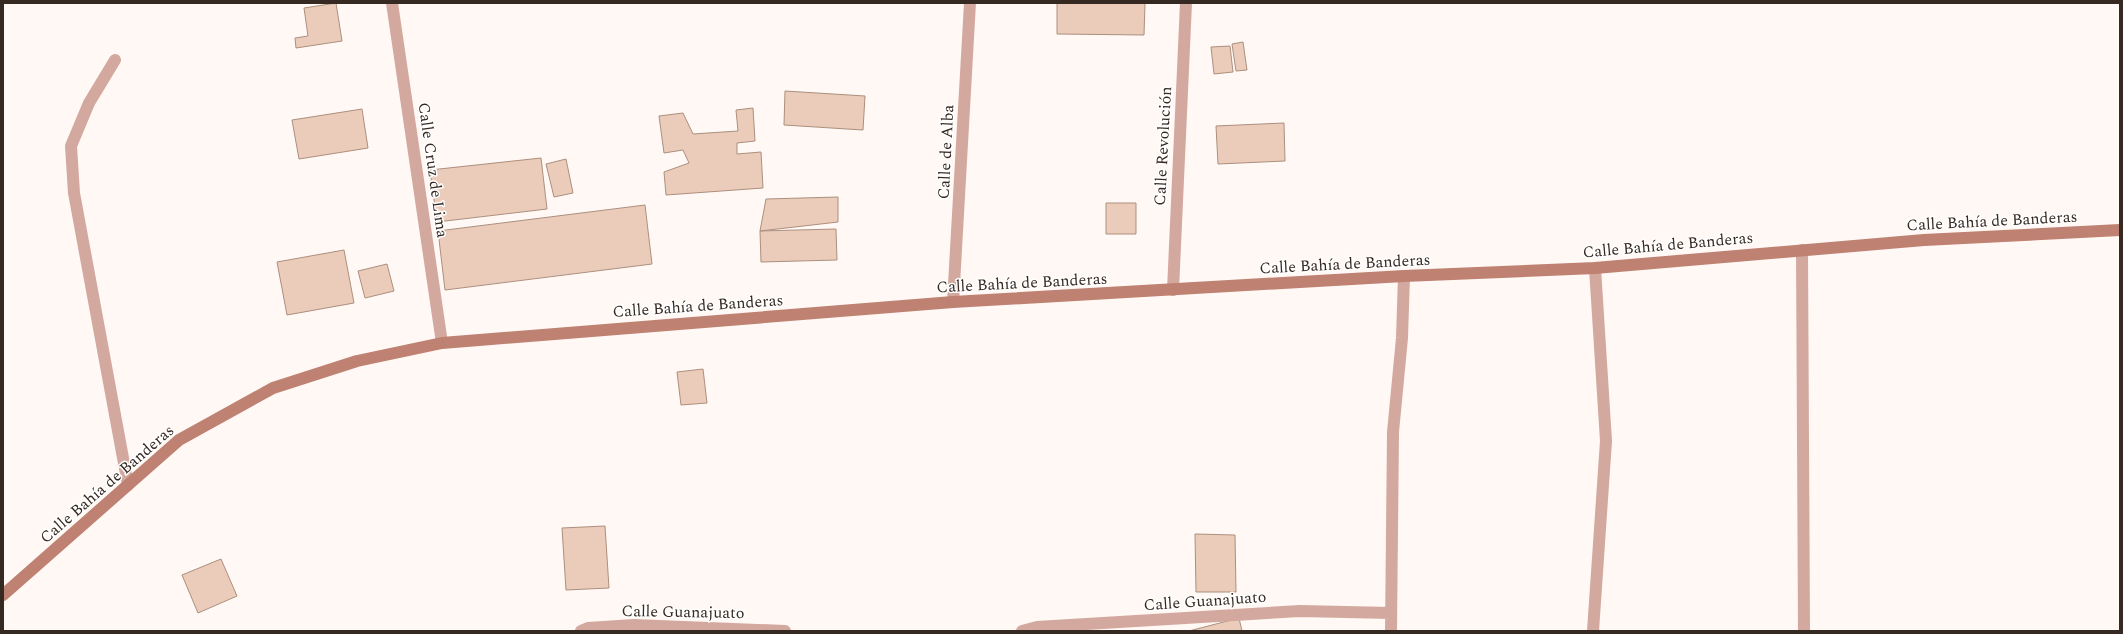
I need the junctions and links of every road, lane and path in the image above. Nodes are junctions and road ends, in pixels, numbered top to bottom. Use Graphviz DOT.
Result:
graph roads {
  1 [pos="392,3"];
  2 [pos="970,3"];
  3 [pos="1186,3"];
  4 [pos="115,60"];
  5 [pos="2120,230"];
  6 [pos="1802,250"];
  7 [pos="1595,268"];
  8 [pos="1404,276"];
  9 [pos="1173,290"];
  10 [pos="953,302"];
  11 [pos="442,343"];
  12 [pos="128,485"];
  13 [pos="3,595"];
  14 [pos="1391,613"];
  15 [pos="587,630"];
  16 [pos="785,631"];
  17 [pos="1022,631"];
  18 [pos="1391,631"];
  19 [pos="1593,631"];
  20 [pos="1804,631"];
  1 -- 11 [label="street, Calle Cruz de Lima"];
  2 -- 10 [label="street, Calle de Alba"];
  3 -- 9 [label="street, Calle Revolución"];
  4 -- 12 [label="street"];
  5 -- 6 [label="street, Calle Bahía de Banderas"];
  6 -- 7 [label="street, Calle Bahía de Banderas"];
  6 -- 20 [label="street"];
  7 -- 8 [label="street, Calle Bahía de Banderas"];
  7 -- 19 [label="street"];
  8 -- 9 [label="street, Calle Bahía de Banderas"];
  8 -- 14 [label="street"];
  9 -- 10 [label="street, Calle Bahía de Banderas"];
  10 -- 11 [label="street, Calle Bahía de Banderas"];
  11 -- 12 [label="street, Calle Bahía de Banderas"];
  12 -- 13 [label="street, Calle Bahía de Banderas"];
  14 -- 17 [label="street, Calle Guanajuato"];
  14 -- 18 [label="street"];
  15 -- 16 [label="street, Calle Guanajuato"];
}
